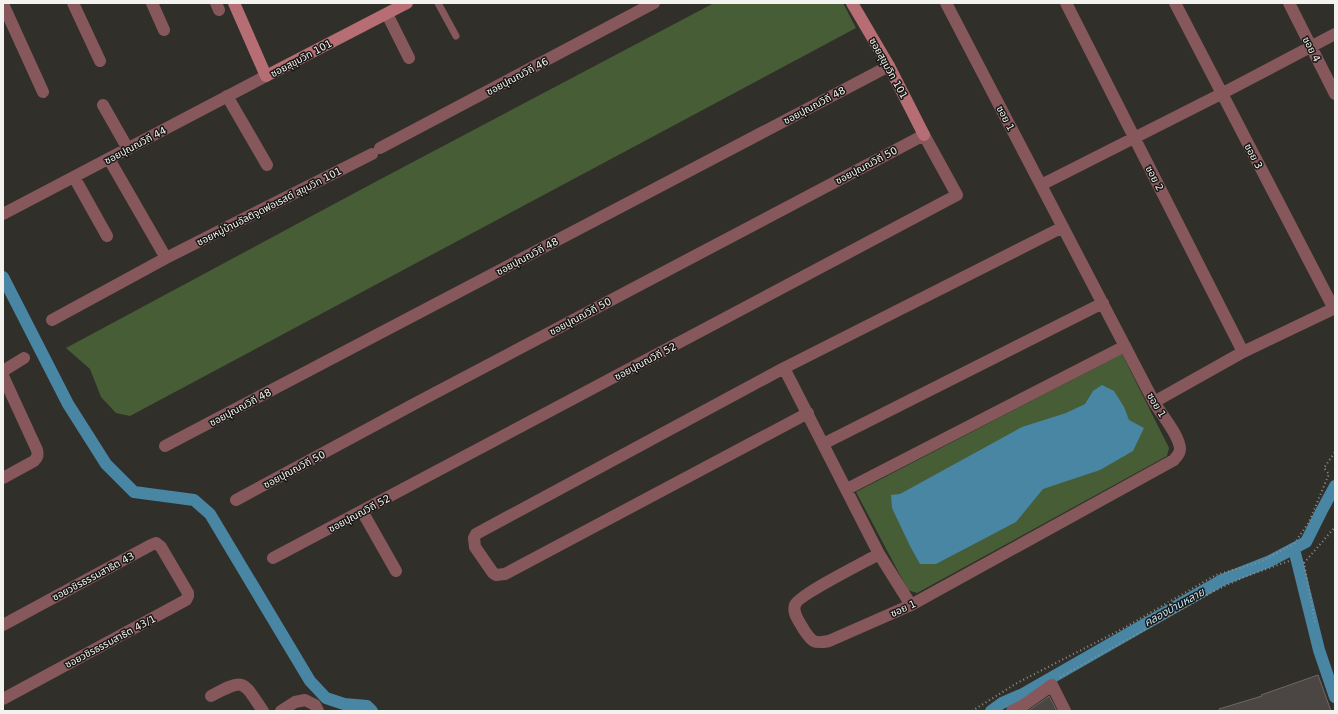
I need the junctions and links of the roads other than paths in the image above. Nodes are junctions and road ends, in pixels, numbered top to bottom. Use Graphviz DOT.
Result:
graph roads {
  1 [pos="73,3"];
  2 [pos="152,3"];
  3 [pos="235,3"];
  4 [pos="407,3"];
  5 [pos="438,3"];
  6 [pos="654,3"];
  7 [pos="852,3"];
  8 [pos="946,3"];
  9 [pos="1066,3"];
  10 [pos="1174,3"];
  11 [pos="1289,3"];
  12 [pos="3,4"];
  13 [pos="387,14"];
  14 [pos="164,30"];
  15 [pos="1335,34"];
  16 [pos="456,36"];
  17 [pos="1311,47"];
  18 [pos="409,58"];
  19 [pos="100,61"];
  20 [pos="889,66"];
  21 [pos="266,76"];
  22 [pos="43,92"];
  23 [pos="1221,94"];
  24 [pos="1335,94"];
  25 [pos="228,96"];
  26 [pos="102,105"];
  27 [pos="924,135"];
  28 [pos="1134,138"];
  29 [pos="128,149"];
  30 [pos="376,151"];
  31 [pos="109,159"];
  32 [pos="268,164"];
  33 [pos="74,177"];
  34 [pos="1041,185"];
  35 [pos="3,214"];
  36 [pos="1063,227"];
  37 [pos="107,236"];
  38 [pos="166,258"];
  39 [pos="1102,303"];
  40 [pos="1334,308"];
  41 [pos="52,320"];
  42 [pos="1125,346"];
  43 [pos="1243,352"];
  44 [pos="24,358"];
  45 [pos="784,368"];
  46 [pos="3,371"];
  47 [pos="3,376"];
  48 [pos="1154,402"];
  49 [pos="808,413"];
  50 [pos="823,444"];
  51 [pos="165,446"];
  52 [pos="3,478"];
  53 [pos="847,489"];
  54 [pos="236,500"];
  55 [pos="362,511"];
  56 [pos="880,554"];
  57 [pos="273,558"];
  58 [pos="175,569"];
  59 [pos="396,571"];
  60 [pos="911,605"];
  61 [pos="3,625"];
  62 [pos="211,696"];
  63 [pos="3,699"];
  64 [pos="263,711"];
  65 [pos="281,711"];
  66 [pos="318,711"];
  67 [pos="1012,711"];
  68 [pos="1065,711"];
  1 -- 19 [label="street"];
  2 -- 14 [label="street"];
  3 -- 21 [label="street, ซอยสุขุมวิท 101"];
  4 -- 13 [label="street, ซอยสุขุมวิท 101"];
  5 -- 16 [label="lane"];
  6 -- 30 [label="street, ซอยปุณณวิถี 46"];
  7 -- 20 [label="street, ซอยสุขุมวิท 101"];
  8 -- 34 [label="street, ซอย 1"];
  9 -- 28 [label="street, ซอย 2"];
  10 -- 23 [label="street, ซอย 3"];
  11 -- 17 [label="street, ซอย 4"];
  12 -- 22 [label="street"];
  13 -- 18 [label="street"];
  13 -- 21 [label="street, ซอยสุขุมวิท 101"];
  15 -- 17 [label="street"];
  17 -- 23 [label="street"];
  17 -- 24 [label="street, ซอย 4"];
  20 -- 27 [label="street, ซอยสุขุมวิท 101"];
  20 -- 51 [label="street, ซอยปุณณวิถี 48"];
  21 -- 25 [label="street, ซอยปุณณวิถี 44"];
  23 -- 28 [label="street"];
  23 -- 40 [label="street, ซอย 3"];
  25 -- 29 [label="street, ซอยปุณณวิถี 44"];
  25 -- 32 [label="street"];
  26 -- 29 [label="street"];
  27 -- 54 [label="street, ซอยปุณณวิถี 50"];
  27 -- 55 [label="street, ซอยปุณณวิถี 52"];
  28 -- 34 [label="street"];
  28 -- 43 [label="street, ซอย 2"];
  29 -- 31 [label="street, ซอยปุณณวิถี 44"];
  30 -- 38 [label="street, ซอยหมู่บ้านอัลติจูดฟอเรสต์ สุขุมวิท 101"];
  31 -- 33 [label="street, ซอยปุณณวิถี 44"];
  31 -- 38 [label="street"];
  33 -- 35 [label="street, ซอยปุณณวิถี 44"];
  33 -- 37 [label="street"];
  34 -- 36 [label="street, ซอย 1"];
  36 -- 39 [label="street, ซอย 1"];
  36 -- 45 [label="street"];
  38 -- 41 [label="street, ซอยหมู่บ้านอัลติจูดฟอเรสต์ สุขุมวิท 101"];
  39 -- 42 [label="street, ซอย 1"];
  39 -- 50 [label="street"];
  40 -- 43 [label="street"];
  42 -- 48 [label="street, ซอย 1"];
  42 -- 53 [label="street"];
  43 -- 48 [label="street"];
  44 -- 46 [label="street"];
  45 -- 49 [label="street"];
  45 -- 49 [label="street"];
  47 -- 52 [label="street"];
  48 -- 60 [label="street, ซอย 1"];
  49 -- 50 [label="street"];
  50 -- 53 [label="street"];
  53 -- 56 [label="street"];
  55 -- 57 [label="street, ซอยปุณณวิถี 52"];
  55 -- 59 [label="street"];
  56 -- 60 [label="street"];
  56 -- 60 [label="street, ซอย 1"];
  58 -- 61 [label="street, ซอยวชิรธรรมสาธิต 43"];
  58 -- 63 [label="street, ซอยวชิรธรรมสาธิต 43/1"];
  62 -- 64 [label="street"];
  65 -- 66 [label="street"];
  67 -- 68 [label="street"];
}
